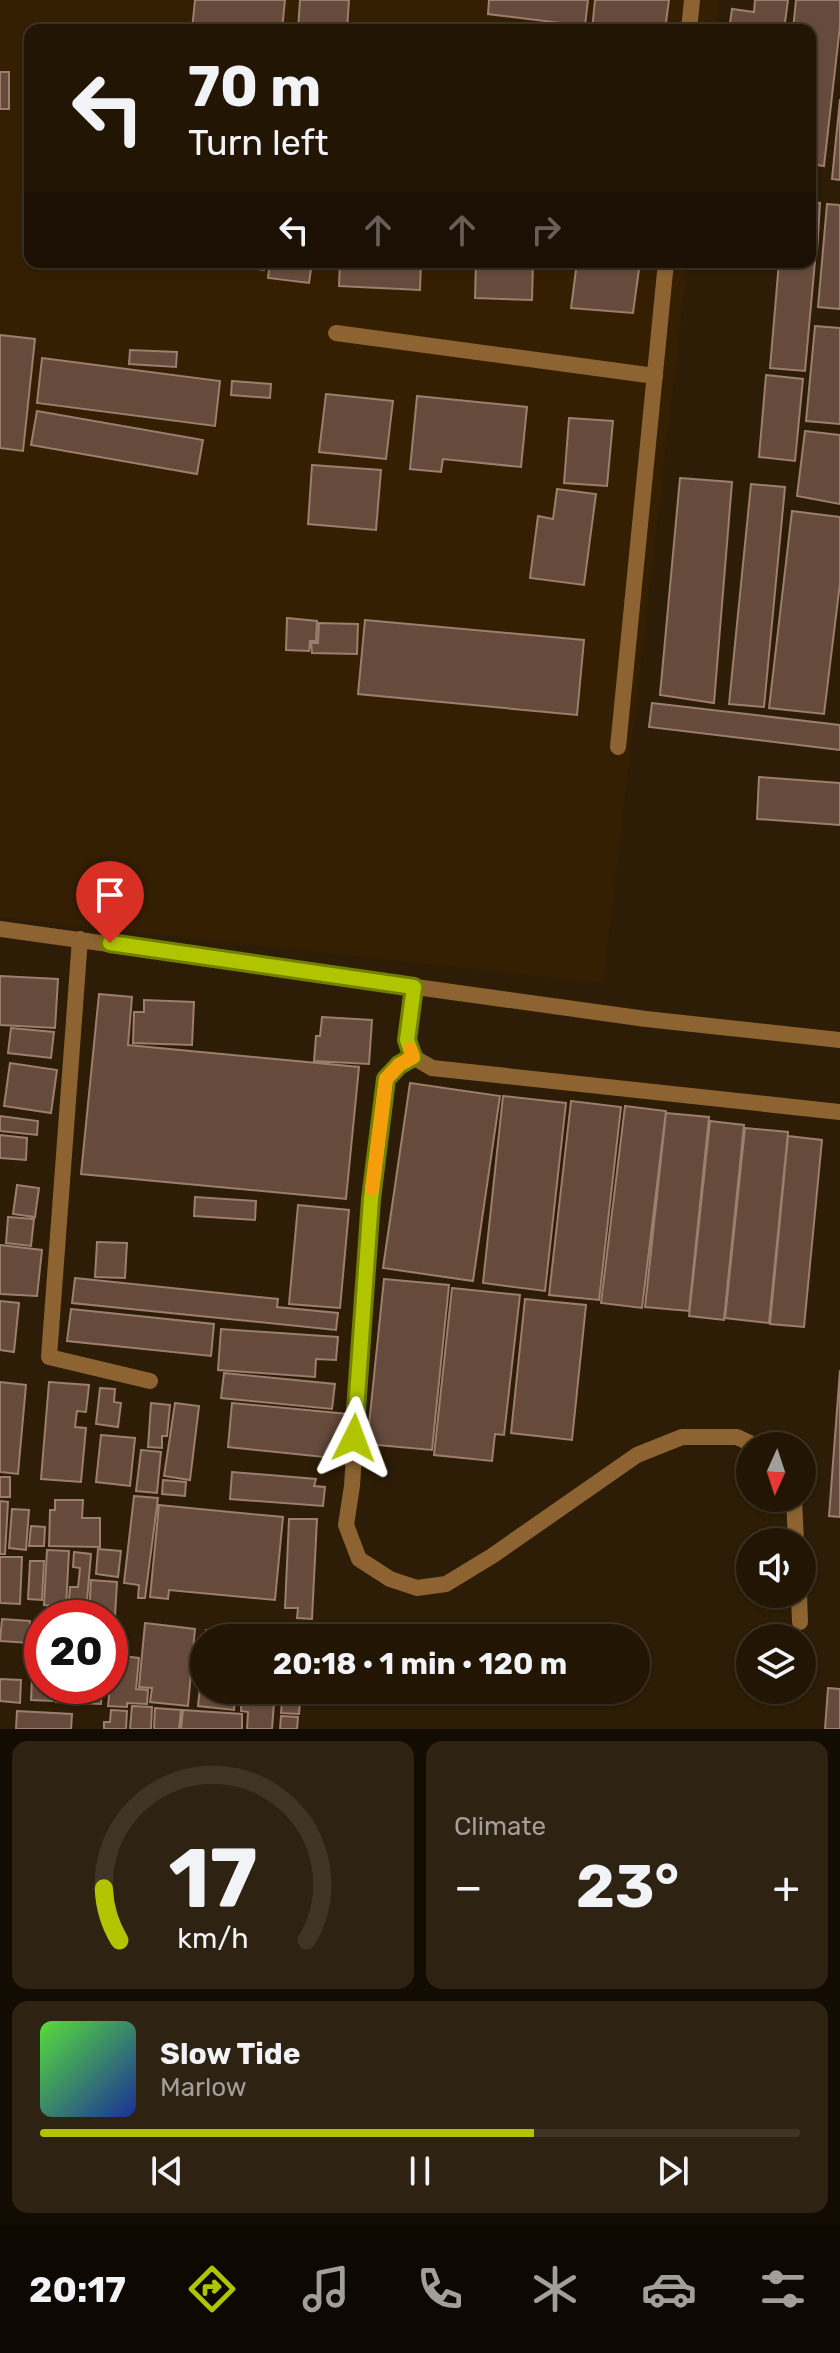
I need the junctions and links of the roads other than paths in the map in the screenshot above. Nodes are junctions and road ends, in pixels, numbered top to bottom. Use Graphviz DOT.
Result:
graph roads {
  1 [pos="692,0"];
  2 [pos="690,24"];
  3 [pos="665,268"];
  4 [pos="336,333"];
  5 [pos="655,376"];
  6 [pos="618,747"];
  7 [pos="0,929"];
  8 [pos="80,939"];
  9 [pos="414,987"];
  10 [pos="840,1040"];
  11 [pos="413,1057"];
  12 [pos="840,1112"];
  13 [pos="150,1381"];
  14 [pos="736,1437"];
  15 [pos="800,1608"];
  16 [pos="800,1622"];
  1 -- 2 [label="lane"];
  3 -- 5 [label="lane"];
  4 -- 5 [label="lane"];
  5 -- 6 [label="lane"];
  7 -- 8 [label="lane"];
  8 -- 9 [label="lane"];
  8 -- 13 [label="lane"];
  9 -- 10 [label="lane"];
  9 -- 11 [label="lane"];
  11 -- 12 [label="lane"];
  11 -- 14 [label="lane"];
  15 -- 16 [label="lane"];
}
